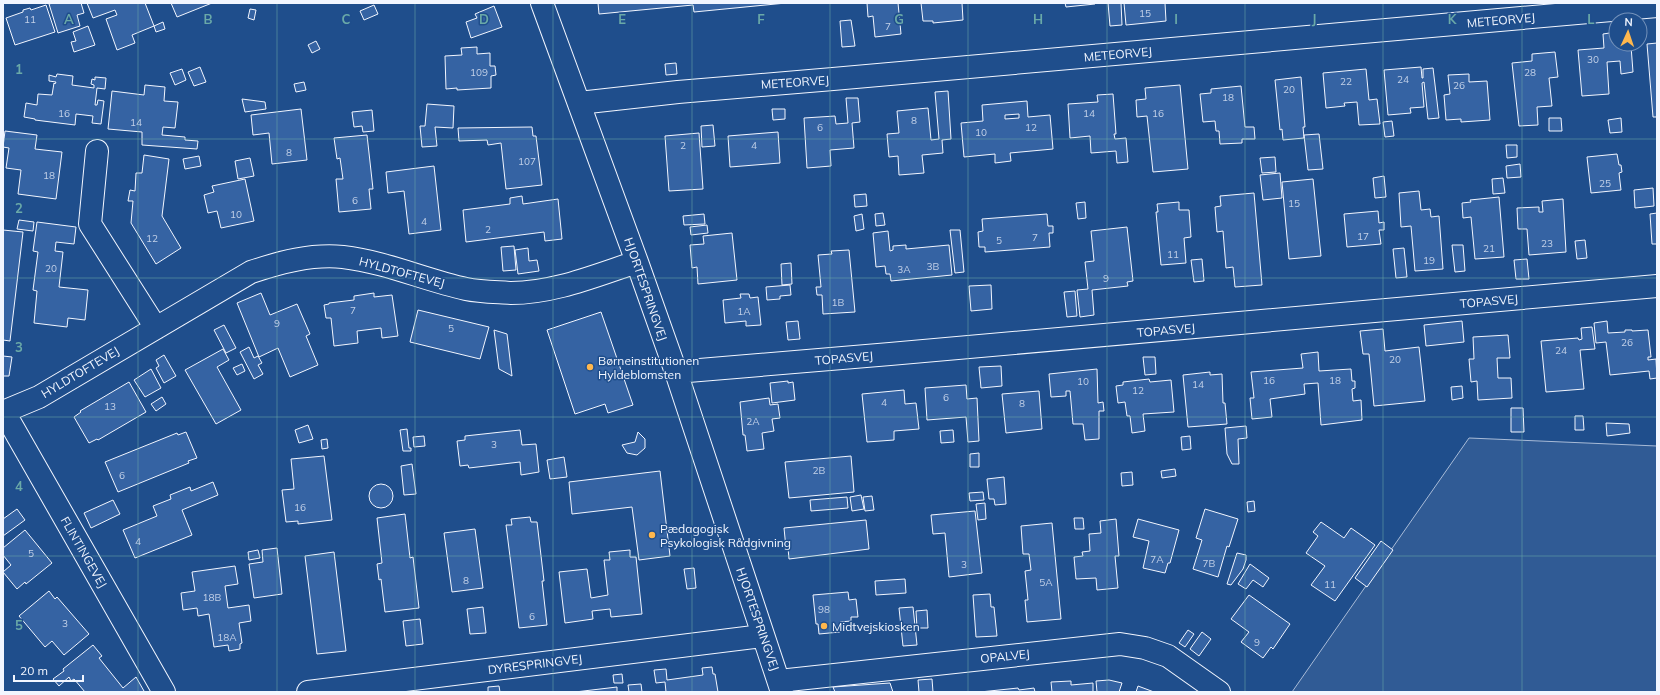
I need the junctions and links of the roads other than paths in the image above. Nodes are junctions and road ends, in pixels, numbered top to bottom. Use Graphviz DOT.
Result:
graph roads {
  1 [pos="542,3"];
  2 [pos="1657,6"];
  3 [pos="579,103"];
  4 [pos="97,151"];
  5 [pos="637,262"];
  6 [pos="1657,286"];
  7 [pos="156,328"];
  8 [pos="676,372"];
  9 [pos="3,412"];
  10 [pos="762,636"];
  11 [pos="781,686"];
  12 [pos="164,692"];
  13 [pos="308,692"];
  14 [pos="1220,692"];
  1 -- 3 [label="street, HJORTESPRINGVEJ"];
  2 -- 3 [label="street, METEORVEJ"];
  3 -- 5 [label="street, HJORTESPRINGVEJ"];
  4 -- 7 [label="street"];
  5 -- 7 [label="street, HYLDTOFTEVEJ"];
  5 -- 8 [label="street, HJORTESPRINGVEJ"];
  6 -- 8 [label="street, TOPASVEJ"];
  7 -- 9 [label="street, HYLDTOFTEVEJ"];
  8 -- 10 [label="street, HJORTESPRINGVEJ"];
  9 -- 12 [label="street, FLINTINGEVEJ"];
  10 -- 11 [label="street, HJORTESPRINGVEJ"];
  10 -- 13 [label="street, DYRESPRINGVEJ"];
  11 -- 14 [label="street, OPALVEJ"];
}
